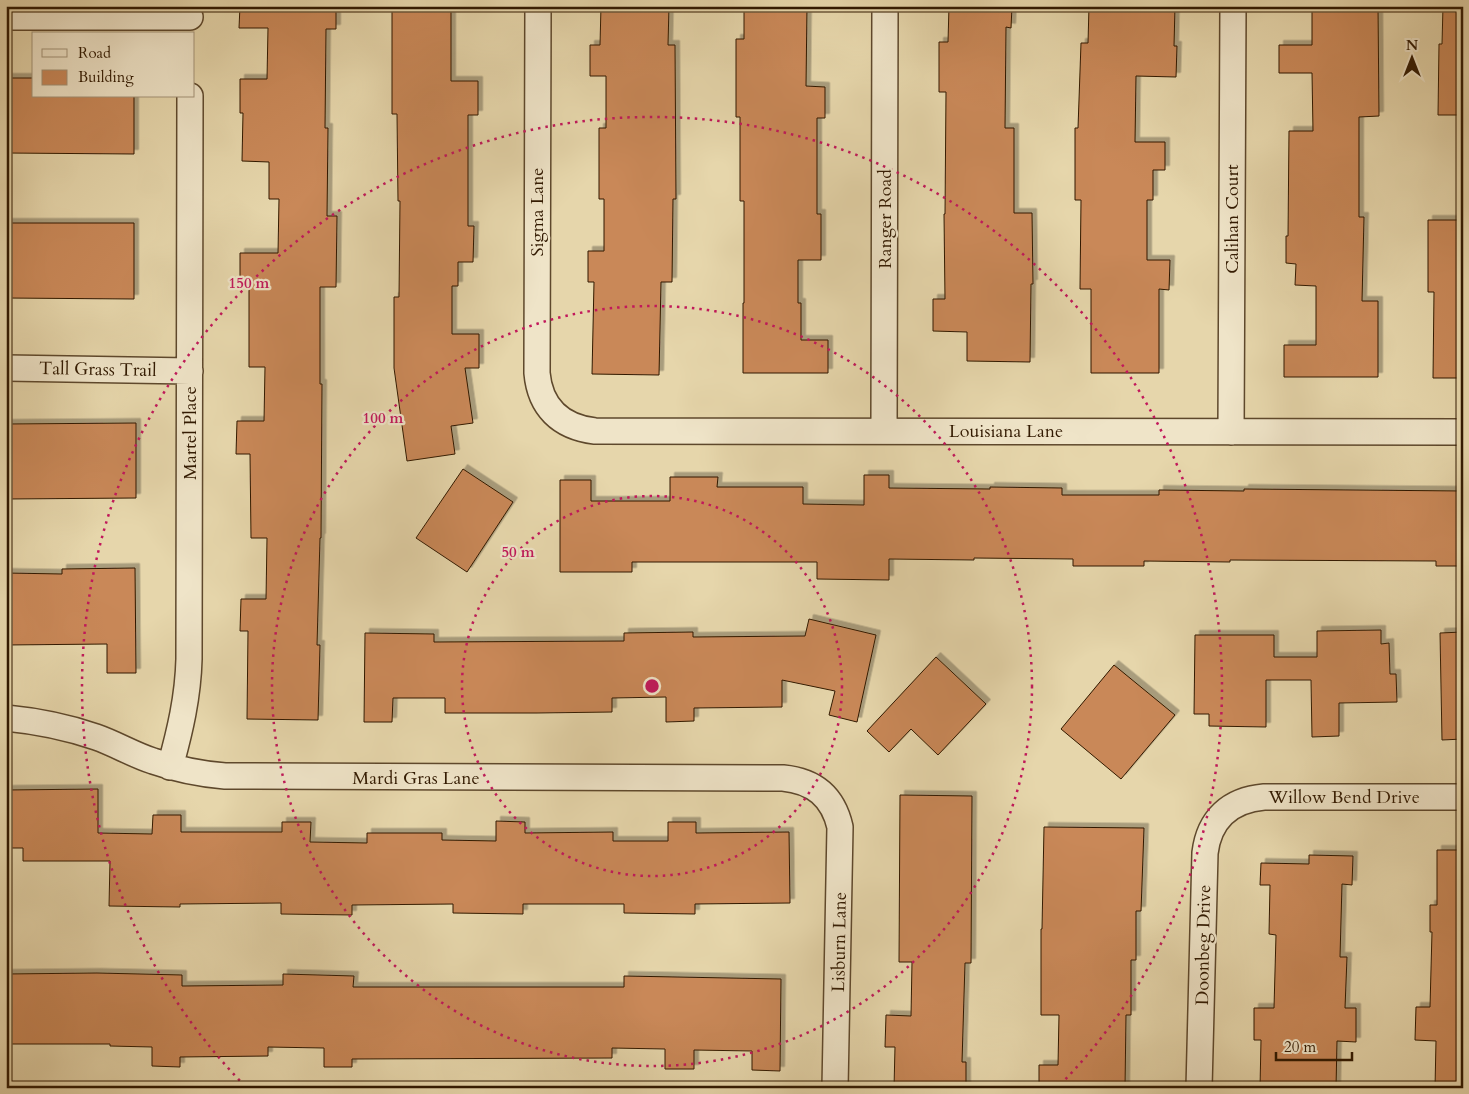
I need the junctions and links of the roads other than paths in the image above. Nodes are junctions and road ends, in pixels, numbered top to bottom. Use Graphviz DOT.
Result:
graph roads {
  1 [pos="538,6"];
  2 [pos="885,6"];
  3 [pos="1234,6"];
  4 [pos="6,17"];
  5 [pos="190,19"];
  6 [pos="190,98"];
  7 [pos="6,368"];
  8 [pos="190,371"];
  9 [pos="554,414"];
  10 [pos="884,431"];
  11 [pos="1231,432"];
  12 [pos="1463,432"];
  13 [pos="6,718"];
  14 [pos="170,767"];
  15 [pos="1463,797"];
  16 [pos="828,799"];
  17 [pos="1227,809"];
  18 [pos="835,1088"];
  19 [pos="1199,1088"];
  1 -- 9 [label="street, Sigma Lane"];
  2 -- 10 [label="street, Ranger Road"];
  3 -- 11 [label="street, Calihan Court"];
  4 -- 5 [label="street"];
  6 -- 8 [label="street, Martel Place"];
  7 -- 8 [label="street, Tall Grass Trail"];
  8 -- 14 [label="street, Martel Place"];
  9 -- 10 [label="street, Louisiana Lane"];
  10 -- 11 [label="street, Louisiana Lane"];
  11 -- 12 [label="street, Louisiana Lane"];
  13 -- 14 [label="street, Mardi Gras Lane"];
  14 -- 16 [label="street, Mardi Gras Lane"];
  15 -- 17 [label="street, Willow Bend Drive"];
  16 -- 18 [label="street, Lisburn Lane"];
  17 -- 19 [label="street, Doonbeg Drive"];
}
